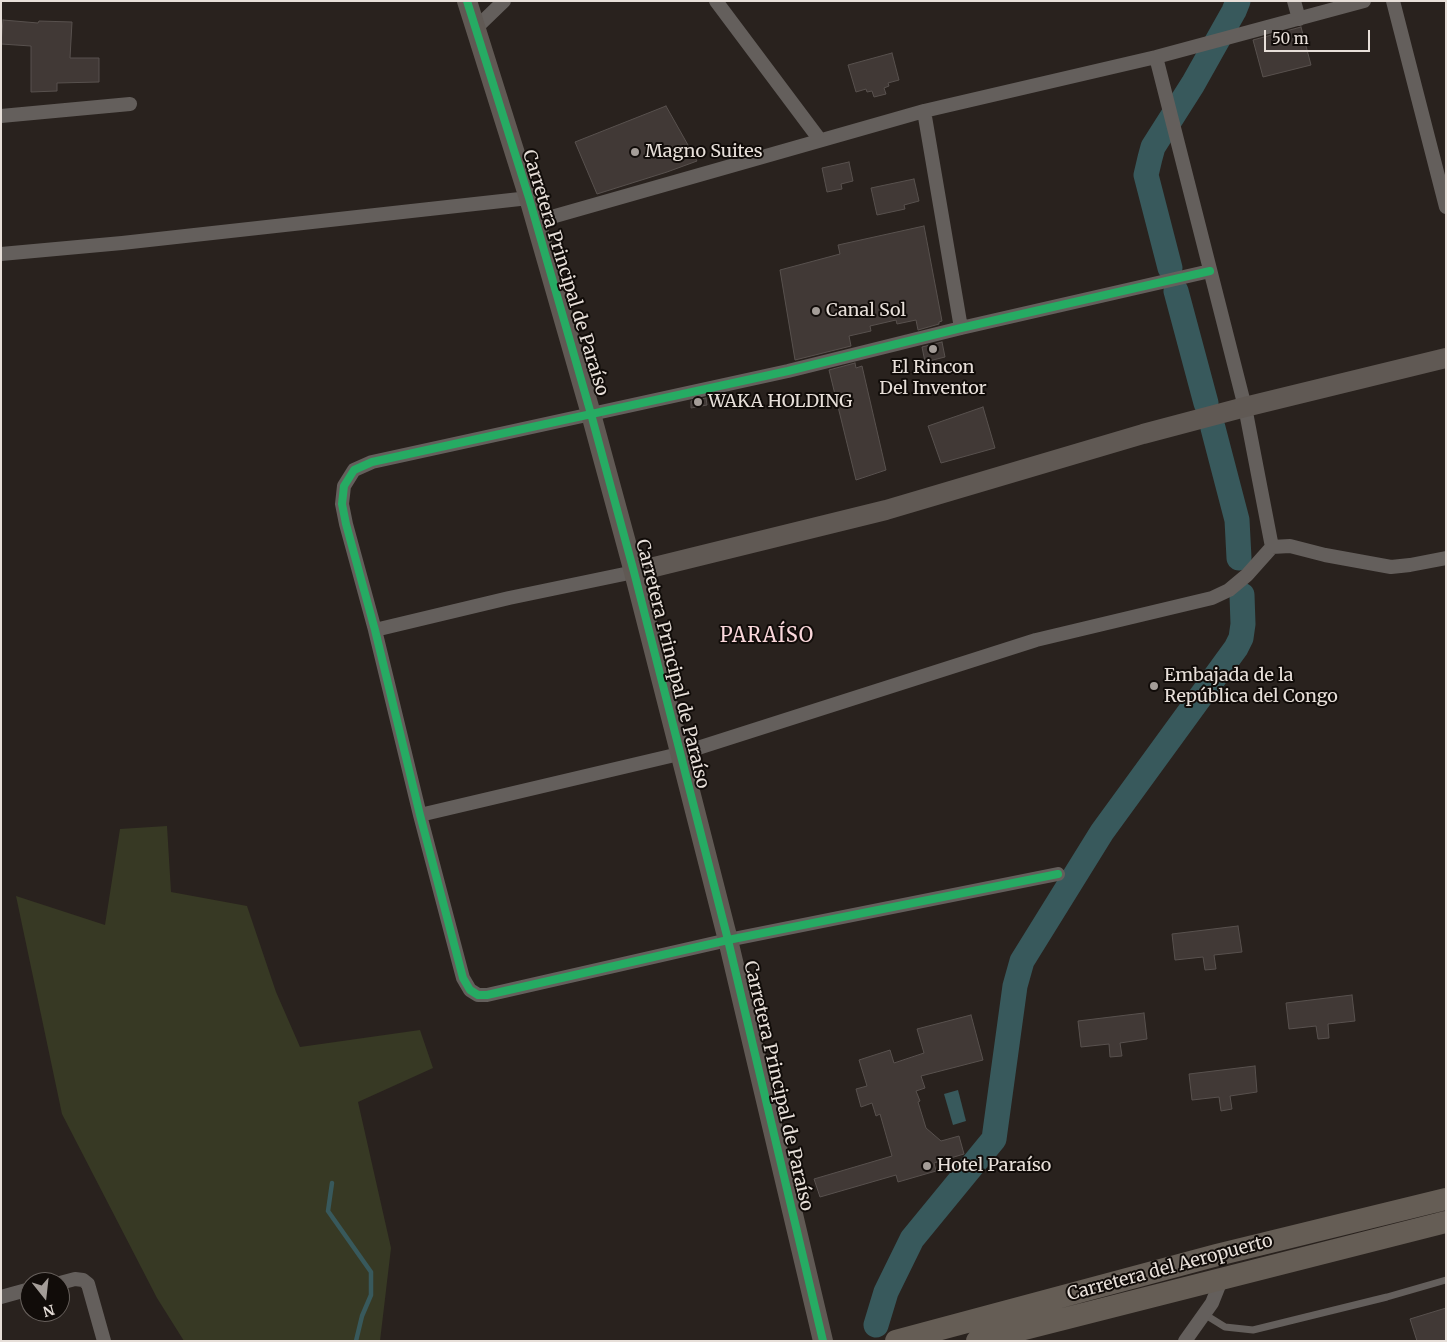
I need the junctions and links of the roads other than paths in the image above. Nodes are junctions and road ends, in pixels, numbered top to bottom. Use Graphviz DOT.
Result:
graph roads {
  1 [pos="467,1"];
  2 [pos="504,1"];
  3 [pos="716,1"];
  4 [pos="1294,1"];
  5 [pos="1364,1"];
  6 [pos="1393,1"];
  7 [pos="1299,19"];
  8 [pos="475,29"];
  9 [pos="1156,57"];
  10 [pos="130,104"];
  11 [pos="924,111"];
  12 [pos="1,116"];
  13 [pos="820,140"];
  14 [pos="529,198"];
  15 [pos="1445,201"];
  16 [pos="534,222"];
  17 [pos="1,254"];
  18 [pos="1210,271"];
  19 [pos="961,328"];
  20 [pos="1446,358"];
  21 [pos="1245,406"];
  22 [pos="592,414"];
  23 [pos="1272,547"];
  24 [pos="1446,558"];
  25 [pos="634,572"];
  26 [pos="376,630"];
  27 [pos="680,754"];
  28 [pos="420,814"];
  29 [pos="1058,874"];
  30 [pos="728,940"];
  31 [pos="1446,1199"];
  32 [pos="1446,1222"];
  33 [pos="1222,1278"];
  34 [pos="70,1280"];
  35 [pos="1446,1280"];
  36 [pos="20,1292"];
  37 [pos="1,1297"];
  38 [pos="1204,1314"];
  39 [pos="104,1341"];
  40 [pos="823,1341"];
  41 [pos="896,1341"];
  42 [pos="977,1341"];
  43 [pos="1185,1341"];
  1 -- 8 [label="street, Carretera Principal de Paraíso"];
  2 -- 8 [label="street"];
  3 -- 13 [label="street"];
  4 -- 7 [label="street"];
  5 -- 7 [label="street"];
  6 -- 15 [label="street"];
  7 -- 9 [label="street"];
  8 -- 14 [label="street, Carretera Principal de Paraíso"];
  9 -- 11 [label="street"];
  9 -- 18 [label="street"];
  10 -- 12 [label="street"];
  11 -- 13 [label="street"];
  11 -- 19 [label="street"];
  13 -- 16 [label="street"];
  14 -- 16 [label="street, Carretera Principal de Paraíso"];
  14 -- 17 [label="street"];
  16 -- 22 [label="street, Carretera Principal de Paraíso"];
  18 -- 19 [label="street"];
  18 -- 21 [label="street"];
  19 -- 22 [label="street"];
  20 -- 21 [label="street"];
  21 -- 23 [label="street"];
  21 -- 25 [label="street"];
  22 -- 25 [label="street, Carretera Principal de Paraíso"];
  22 -- 26 [label="street"];
  23 -- 24 [label="street"];
  23 -- 27 [label="street"];
  25 -- 26 [label="street"];
  25 -- 27 [label="street, Carretera Principal de Paraíso"];
  26 -- 28 [label="street"];
  27 -- 28 [label="street"];
  27 -- 30 [label="street, Carretera Principal de Paraíso"];
  28 -- 30 [label="street"];
  29 -- 30 [label="street"];
  30 -- 40 [label="street, Carretera Principal de Paraíso"];
  31 -- 41 [label="main road, Carretera del Aeropuerto"];
  32 -- 33 [label="main road, Carretera del Aeropuerto"];
  33 -- 38 [label="street"];
  33 -- 42 [label="main road, Carretera del Aeropuerto"];
  34 -- 39 [label="street"];
  35 -- 38 [label="lane"];
  36 -- 37 [label="street"];
  38 -- 43 [label="street"];
}
